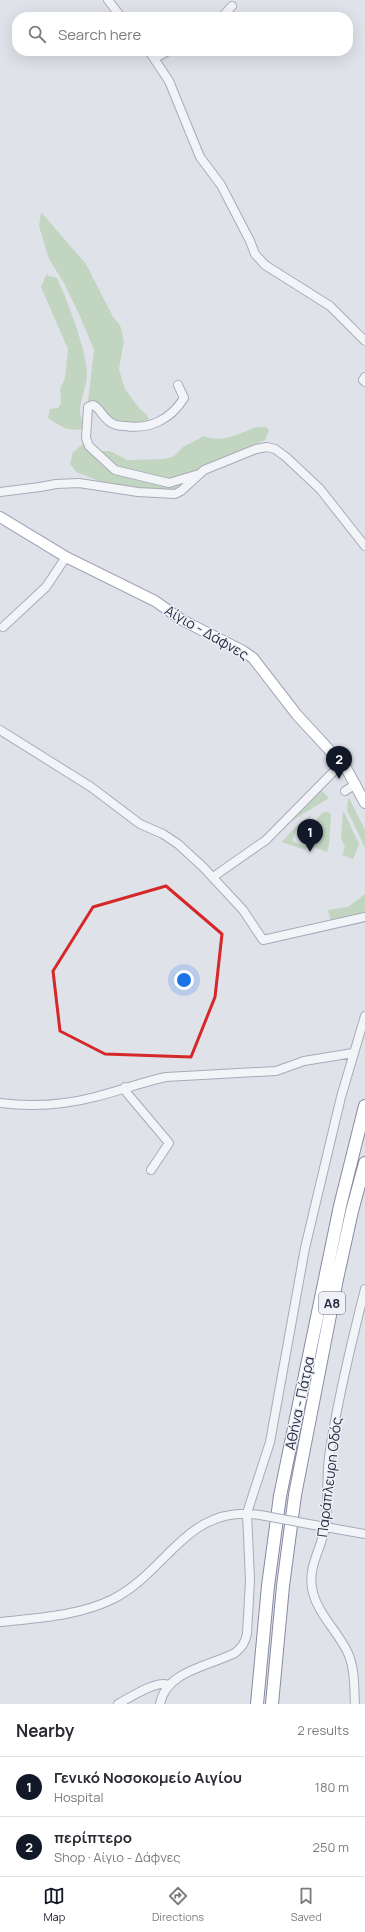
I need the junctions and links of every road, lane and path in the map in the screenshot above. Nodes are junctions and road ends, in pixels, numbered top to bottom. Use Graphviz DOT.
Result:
graph roads {
  1 [pos="108,0"];
  2 [pos="232,6"];
  3 [pos="117,12"];
  4 [pos="227,12"];
  5 [pos="159,56"];
  6 [pos="155,58"];
  7 [pos="365,340"];
  8 [pos="365,377"];
  9 [pos="365,382"];
  10 [pos="178,385"];
  11 [pos="199,474"];
  12 [pos="0,492"];
  13 [pos="0,517"];
  14 [pos="365,546"];
  15 [pos="66,557"];
  16 [pos="3,627"];
  17 [pos="0,730"];
  18 [pos="342,763"];
  19 [pos="356,784"];
  20 [pos="345,791"];
  21 [pos="365,803"];
  22 [pos="213,877"];
  23 [pos="365,917"];
  24 [pos="365,1016"];
  25 [pos="353,1052"];
  26 [pos="125,1087"];
  27 [pos="0,1103"];
  28 [pos="365,1106"];
  29 [pos="365,1163"];
  30 [pos="151,1170"];
  31 [pos="365,1288"];
  32 [pos="247,1513"];
  33 [pos="326,1527"];
  34 [pos="365,1534"];
  35 [pos="0,1622"];
  36 [pos="260,1678"];
  37 [pos="169,1685"];
  38 [pos="118,1704"];
  39 [pos="160,1704"];
  40 [pos="253,1704"];
  41 [pos="257,1704"];
  42 [pos="274,1704"];
  43 [pos="355,1704"];
  1 -- 3 [label="street"];
  2 -- 4 [label="street"];
  5 -- 6 [label="street"];
  6 -- 7 [label="street"];
  8 -- 9 [label="street"];
  10 -- 11 [label="street"];
  11 -- 12 [label="street"];
  11 -- 14 [label="street"];
  13 -- 15 [label="main road, Αίγιο - Δάφνες"];
  15 -- 16 [label="street"];
  15 -- 18 [label="main road, Αίγιο - Δάφνες"];
  17 -- 22 [label="street"];
  18 -- 19 [label="main road, Αίγιο - Δάφνες"];
  18 -- 22 [label="street"];
  19 -- 20 [label="street"];
  19 -- 21 [label="main road, Αίγιο - Δάφνες"];
  22 -- 23 [label="street"];
  24 -- 25 [label="street"];
  25 -- 26 [label="street"];
  25 -- 32 [label="street"];
  26 -- 27 [label="street"];
  26 -- 30 [label="street"];
  28 -- 36 [label="highway, Αθήνα - Πάτρα / Α8"];
  29 -- 42 [label="highway, Αθήνα - Πάτρα / Α8"];
  31 -- 33 [label="street, Παράπλευρη Οδός"];
  32 -- 33 [label="street, bridge"];
  32 -- 35 [label="street"];
  32 -- 37 [label="street"];
  33 -- 34 [label="street"];
  33 -- 43 [label="street, Παράπλευρη Οδός"];
  36 -- 40 [label="highway"];
  36 -- 41 [label="highway, Αθήνα - Πάτρα / Α8"];
  37 -- 38 [label="street"];
  37 -- 39 [label="street"];
}
